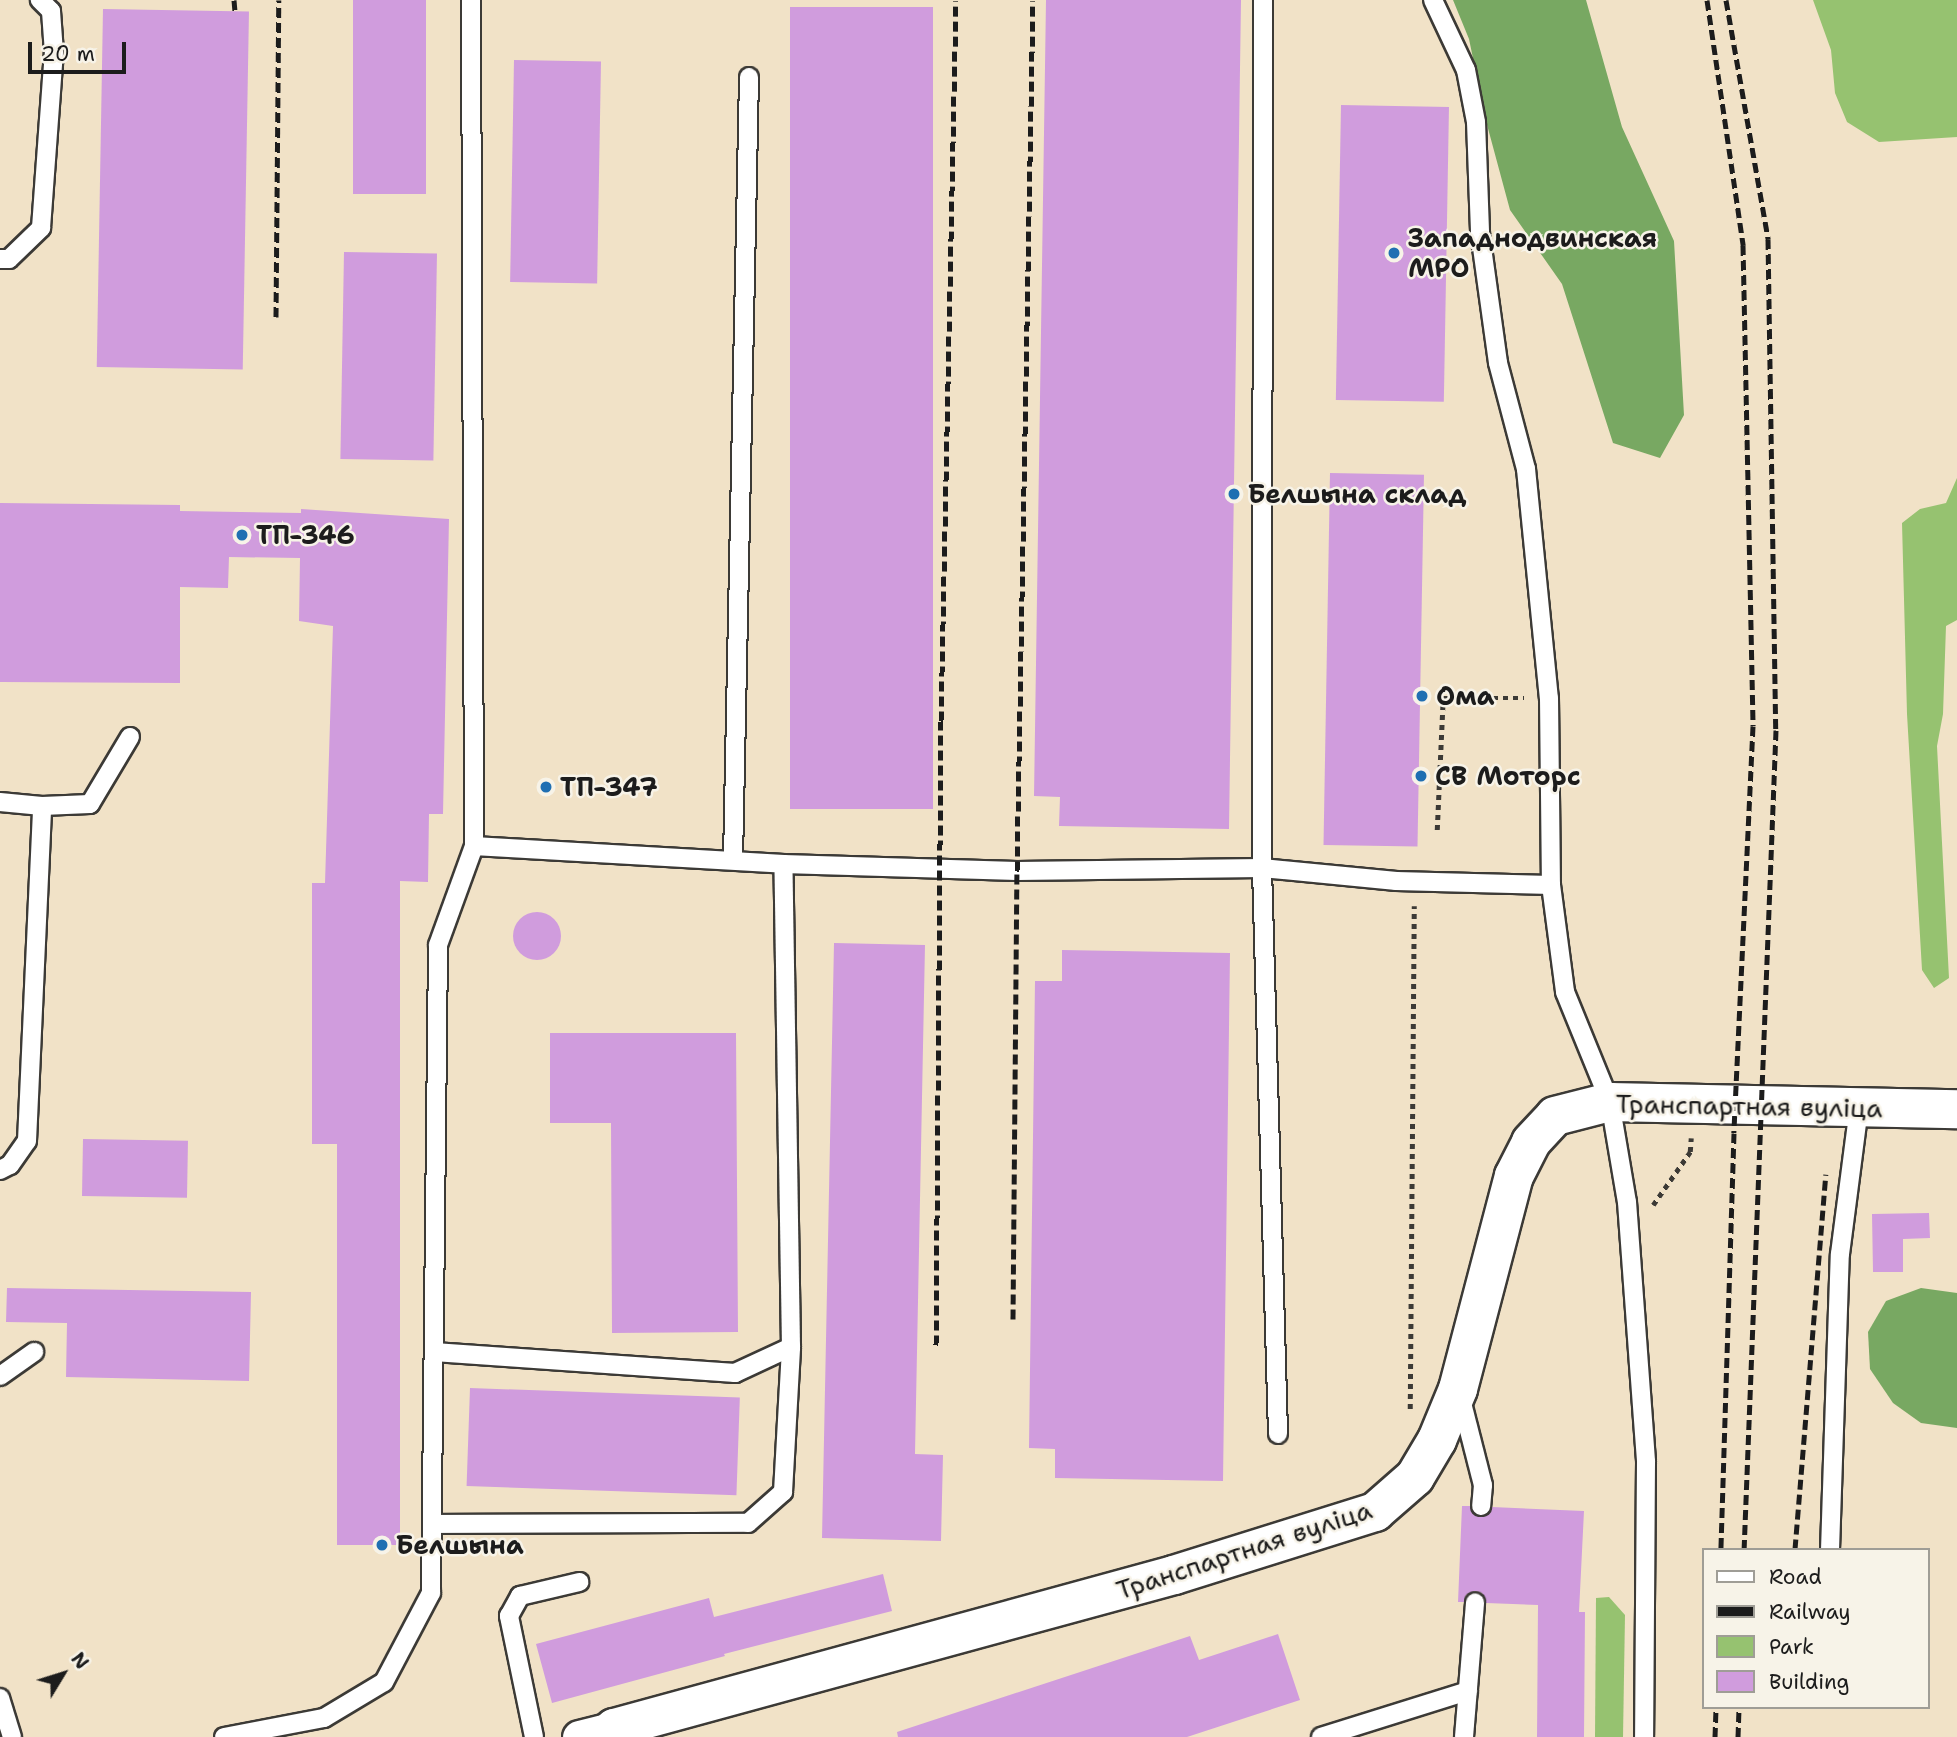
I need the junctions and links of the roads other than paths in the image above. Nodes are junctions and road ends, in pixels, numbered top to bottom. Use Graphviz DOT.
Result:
graph roads {
  1 [pos="40,0"];
  2 [pos="471,0"];
  3 [pos="1263,0"];
  4 [pos="1433,0"];
  5 [pos="749,77"];
  6 [pos="0,259"];
  7 [pos="130,737"];
  8 [pos="0,802"];
  9 [pos="42,806"];
  10 [pos="474,846"];
  11 [pos="733,860"];
  12 [pos="783,864"];
  13 [pos="1262,868"];
  14 [pos="1551,884"];
  15 [pos="1610,1102"];
  16 [pos="1859,1107"];
  17 [pos="1957,1109"];
  18 [pos="0,1170"];
  19 [pos="791,1348"];
  20 [pos="34,1352"];
  21 [pos="434,1352"];
  22 [pos="0,1376"];
  23 [pos="1458,1389"];
  24 [pos="1278,1434"];
  25 [pos="1482,1506"];
  26 [pos="432,1524"];
  27 [pos="1830,1548"];
  28 [pos="579,1582"];
  29 [pos="1475,1602"];
  30 [pos="1468,1691"];
  31 [pos="0,1698"];
  32 [pos="600,1734"];
  33 [pos="12,1737"];
  34 [pos="224,1737"];
  35 [pos="534,1737"];
  36 [pos="1321,1737"];
  37 [pos="1464,1737"];
  38 [pos="1644,1737"];
  1 -- 6 [label="lane"];
  2 -- 10 [label="lane"];
  3 -- 13 [label="lane"];
  4 -- 14 [label="lane"];
  5 -- 11 [label="lane"];
  7 -- 9 [label="lane"];
  8 -- 9 [label="lane"];
  9 -- 18 [label="lane"];
  10 -- 11 [label="lane"];
  10 -- 21 [label="lane"];
  11 -- 12 [label="lane"];
  12 -- 13 [label="lane"];
  12 -- 19 [label="lane"];
  13 -- 14 [label="lane"];
  13 -- 24 [label="lane"];
  14 -- 15 [label="lane"];
  15 -- 16 [label="main road, Транспартная вуліца"];
  15 -- 23 [label="main road, Транспартная вуліца"];
  15 -- 38 [label="lane"];
  16 -- 17 [label="main road, Транспартная вуліца"];
  16 -- 27 [label="lane"];
  19 -- 21 [label="lane"];
  19 -- 26 [label="lane"];
  20 -- 22 [label="lane"];
  21 -- 26 [label="lane"];
  23 -- 25 [label="lane"];
  23 -- 32 [label="main road, Транспартная вуліца"];
  26 -- 34 [label="lane"];
  28 -- 35 [label="lane"];
  29 -- 30 [label="lane"];
  30 -- 36 [label="lane"];
  30 -- 37 [label="lane"];
  31 -- 33 [label="lane"];
}
